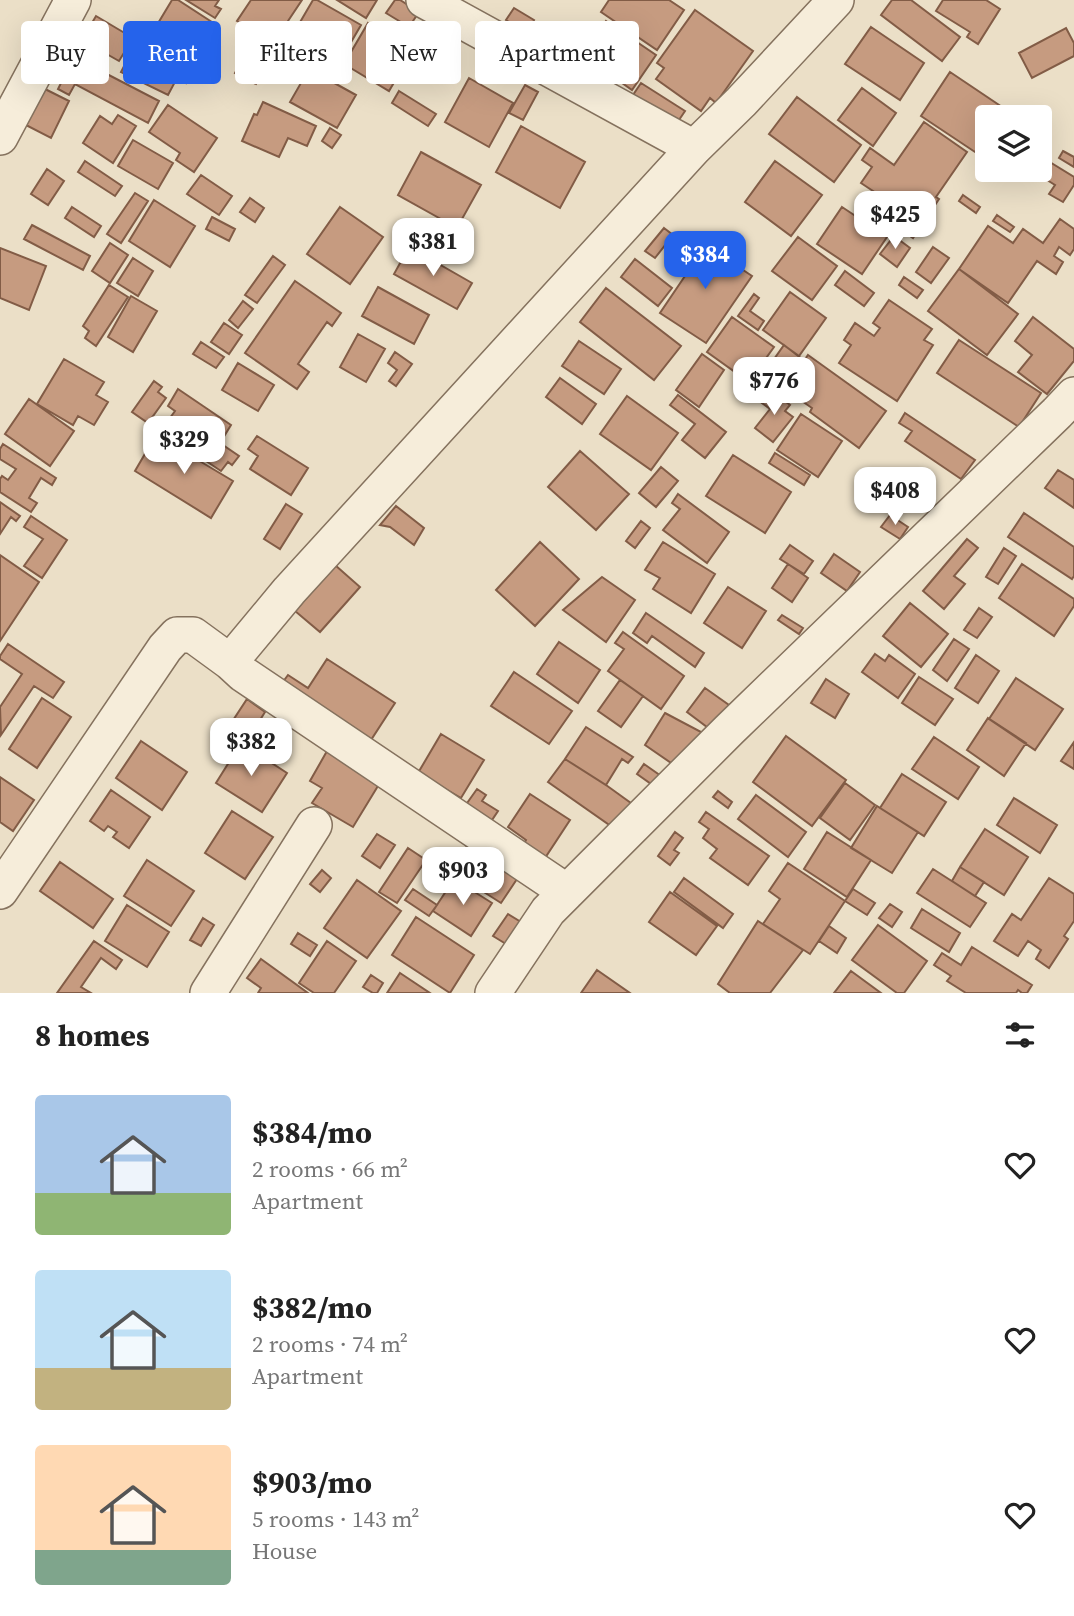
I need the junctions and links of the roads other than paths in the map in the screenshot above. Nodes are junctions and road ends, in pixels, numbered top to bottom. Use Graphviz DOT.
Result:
graph roads {
  1 [pos="73,0"];
  2 [pos="424,0"];
  3 [pos="836,0"];
  4 [pos="0,137"];
  5 [pos="694,148"];
  6 [pos="1074,395"];
  7 [pos="230,662"];
  8 [pos="314,825"];
  9 [pos="0,891"];
  10 [pos="567,892"];
  11 [pos="208,993"];
  12 [pos="493,993"];
  1 -- 4 [label="street"];
  2 -- 5 [label="street"];
  3 -- 5 [label="street"];
  5 -- 7 [label="street"];
  6 -- 10 [label="street"];
  7 -- 9 [label="street"];
  7 -- 10 [label="street"];
  8 -- 11 [label="street"];
  10 -- 12 [label="street"];
}
